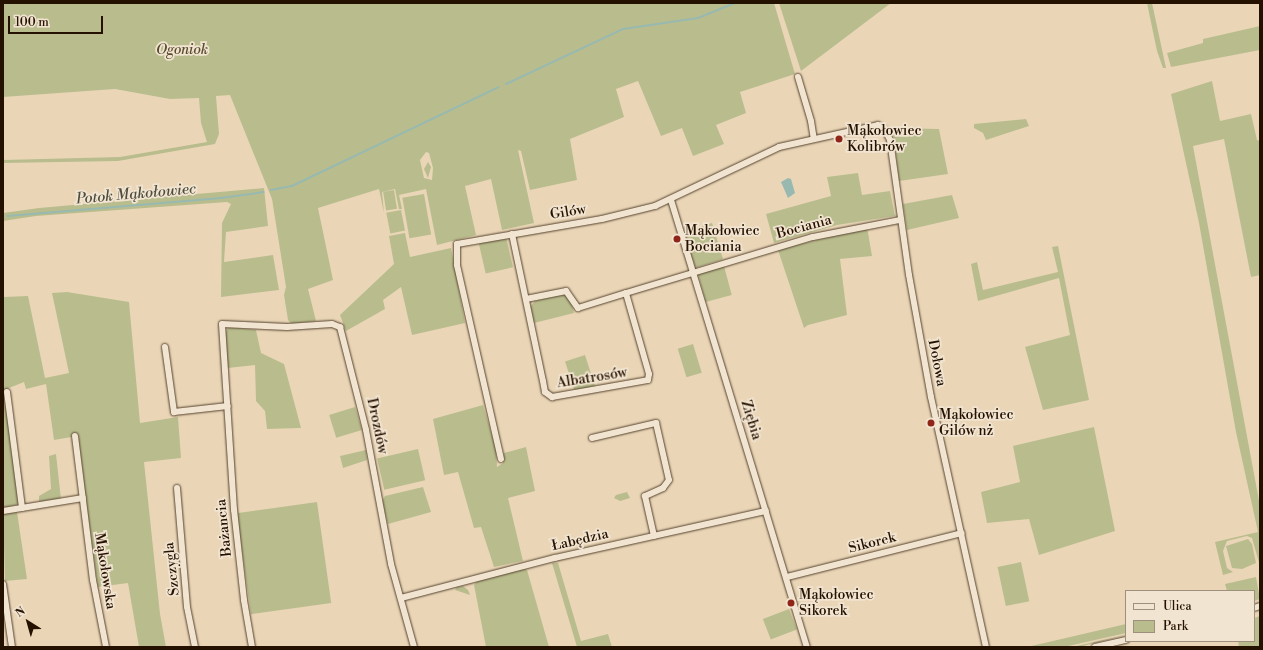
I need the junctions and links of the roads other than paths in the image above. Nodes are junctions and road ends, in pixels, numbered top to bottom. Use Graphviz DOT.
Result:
graph roads {
  1 [pos="798,77"];
  2 [pos="885,130"];
  3 [pos="814,139"];
  4 [pos="671,200"];
  5 [pos="900,220"];
  6 [pos="512,234"];
  7 [pos="694,273"];
  8 [pos="626,293"];
  9 [pos="526,299"];
  10 [pos="222,324"];
  11 [pos="165,347"];
  12 [pos="7,392"];
  13 [pos="228,406"];
  14 [pos="75,436"];
  15 [pos="592,438"];
  16 [pos="501,459"];
  17 [pos="177,488"];
  18 [pos="82,498"];
  19 [pos="22,508"];
  20 [pos="3,511"];
  21 [pos="766,511"];
  22 [pos="962,533"];
  23 [pos="654,536"];
  24 [pos="787,577"];
  25 [pos="3,584"];
  26 [pos="401,598"];
  27 [pos="1125,640"];
  28 [pos="12,647"];
  29 [pos="106,647"];
  30 [pos="195,647"];
  31 [pos="252,647"];
  32 [pos="414,647"];
  33 [pos="807,647"];
  34 [pos="986,647"];
  35 [pos="1095,647"];
  1 -- 3 [label="street"];
  2 -- 3 [label="street, Gilów"];
  2 -- 5 [label="street, Dołowa"];
  3 -- 4 [label="street, Gilów"];
  4 -- 6 [label="street, Gilów"];
  4 -- 7 [label="street, Ziębia"];
  5 -- 7 [label="street, Bociania"];
  5 -- 22 [label="street, Dołowa"];
  6 -- 9 [label="street, Albatrosów"];
  6 -- 16 [label="street, Gilów"];
  7 -- 8 [label="street"];
  7 -- 21 [label="street, Ziębia"];
  8 -- 9 [label="street"];
  8 -- 9 [label="street, Albatrosów"];
  10 -- 13 [label="street, Bażancia"];
  10 -- 26 [label="street, Drozdów"];
  11 -- 13 [label="street"];
  12 -- 19 [label="street"];
  13 -- 31 [label="street, Bażancia"];
  14 -- 18 [label="street, Mąkołowska"];
  15 -- 23 [label="street"];
  17 -- 30 [label="street, Szczygla"];
  18 -- 19 [label="street"];
  18 -- 29 [label="street, Mąkołowska"];
  19 -- 20 [label="street"];
  21 -- 23 [label="street, Łabędzia"];
  21 -- 24 [label="street, Ziębia"];
  22 -- 24 [label="street, Sikorek"];
  22 -- 34 [label="street, Dołowa"];
  23 -- 26 [label="street, Łabędzia"];
  24 -- 33 [label="street, Ziębia"];
  25 -- 28 [label="street"];
  26 -- 32 [label="street, Drozdów"];
  27 -- 35 [label="street"];
}
